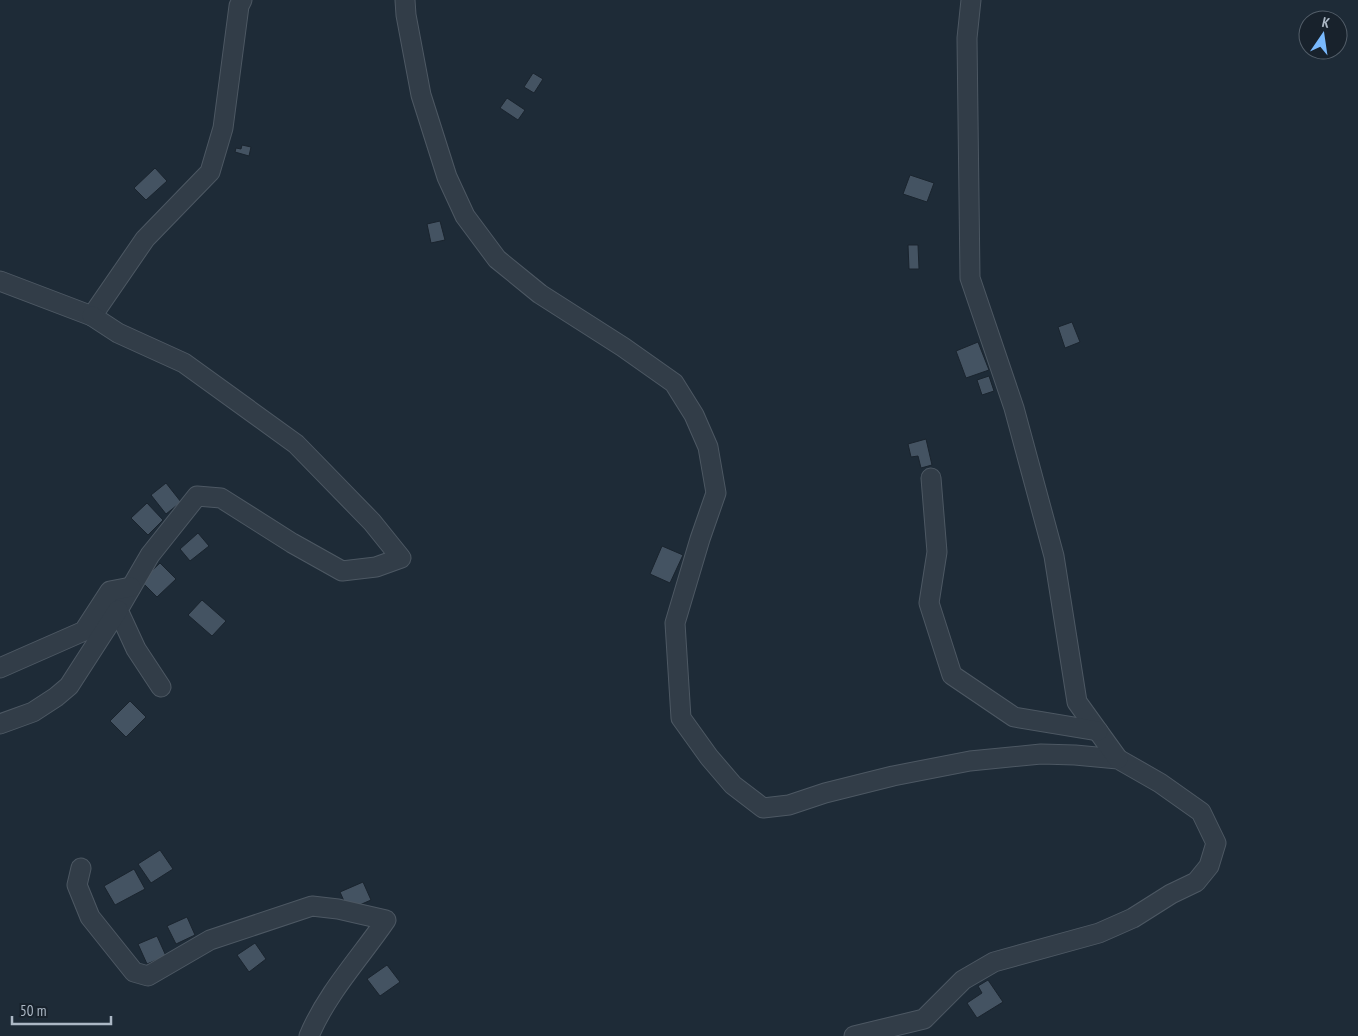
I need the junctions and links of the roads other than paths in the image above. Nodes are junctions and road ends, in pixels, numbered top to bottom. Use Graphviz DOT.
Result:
graph roads {
  1 [pos="242,0"];
  2 [pos="405,0"];
  3 [pos="971,0"];
  4 [pos="0,281"];
  5 [pos="92,316"];
  6 [pos="931,478"];
  7 [pos="131,586"];
  8 [pos="118,610"];
  9 [pos="0,668"];
  10 [pos="161,687"];
  11 [pos="0,724"];
  12 [pos="1098,731"];
  13 [pos="1118,759"];
  14 [pos="80,868"];
  15 [pos="309,1036"];
  16 [pos="854,1036"];
  1 -- 5 [label="street"];
  2 -- 13 [label="street"];
  3 -- 12 [label="street"];
  4 -- 5 [label="street"];
  5 -- 7 [label="street"];
  6 -- 12 [label="street"];
  7 -- 8 [label="street"];
  7 -- 9 [label="street"];
  8 -- 10 [label="street"];
  8 -- 11 [label="street"];
  12 -- 13 [label="street"];
  13 -- 16 [label="street"];
  14 -- 15 [label="street"];
}
